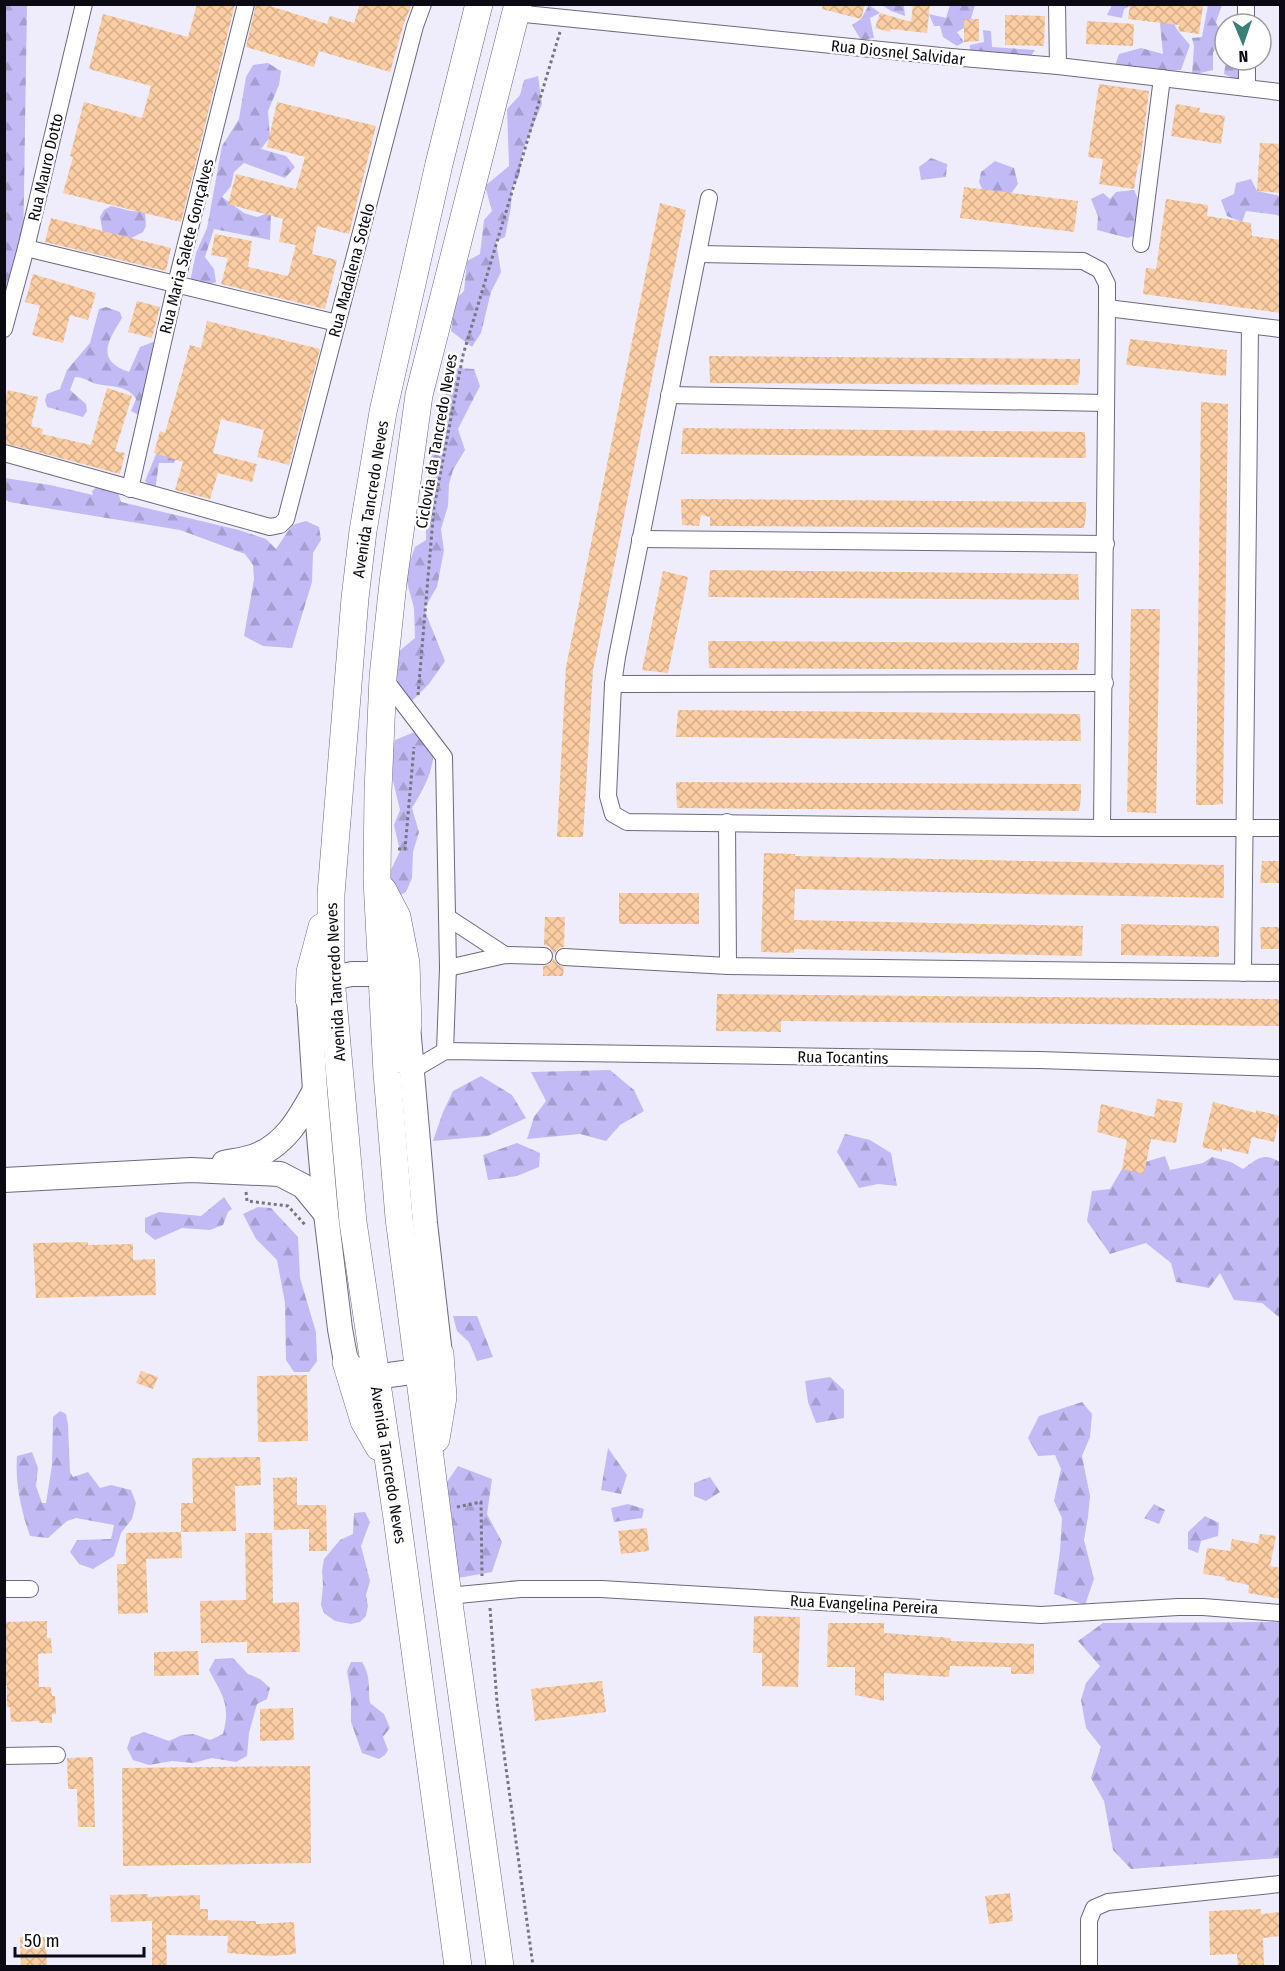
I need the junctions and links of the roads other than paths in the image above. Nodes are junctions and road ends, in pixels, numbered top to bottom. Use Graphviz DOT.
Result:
graph roads {
  1 [pos="84,4"];
  2 [pos="246,4"];
  3 [pos="423,4"];
  4 [pos="479,4"];
  5 [pos="1057,4"];
  6 [pos="516,9"];
  7 [pos="1058,66"];
  8 [pos="1247,72"];
  9 [pos="1162,78"];
  10 [pos="1247,88"];
  11 [pos="1281,92"];
  12 [pos="709,198"];
  13 [pos="1141,244"];
  14 [pos="26,248"];
  15 [pos="699,254"];
  16 [pos="176,284"];
  17 [pos="1107,308"];
  18 [pos="338,323"];
  19 [pos="1250,326"];
  20 [pos="4,329"];
  21 [pos="1281,329"];
  22 [pos="669,395"];
  23 [pos="1106,403"];
  24 [pos="4,453"];
  25 [pos="130,489"];
  26 [pos="640,539"];
  27 [pos="1106,544"];
  28 [pos="383,677"];
  29 [pos="1104,683"];
  30 [pos="613,684"];
  31 [pos="727,822"];
  32 [pos="1102,828"];
  33 [pos="1244,828"];
  34 [pos="1281,828"];
  35 [pos="377,879"];
  36 [pos="331,894"];
  37 [pos="447,917"];
  38 [pos="505,955"];
  39 [pos="544,957"];
  40 [pos="564,957"];
  41 [pos="728,966"];
  42 [pos="448,968"];
  43 [pos="1243,973"];
  44 [pos="1281,973"];
  45 [pos="381,974"];
  46 [pos="331,978"];
  47 [pos="309,999"];
  48 [pos="408,1026"];
  49 [pos="445,1051"];
  50 [pos="1281,1068"];
  51 [pos="411,1071"];
  52 [pos="315,1090"];
  53 [pos="191,1170"];
  54 [pos="4,1180"];
  55 [pos="326,1214"];
  56 [pos="440,1354"];
  57 [pos="346,1362"];
  58 [pos="418,1371"];
  59 [pos="375,1377"];
  60 [pos="432,1464"];
  61 [pos="390,1465"];
  62 [pos="4,1589"];
  63 [pos="30,1589"];
  64 [pos="447,1596"];
  65 [pos="1281,1613"];
  66 [pos="57,1755"];
  67 [pos="4,1756"];
  68 [pos="1281,1884"];
  69 [pos="458,1966"];
  70 [pos="500,1966"];
  71 [pos="1089,1966"];
  1 -- 14 [label="street, Rua Mauro Dotto"];
  2 -- 16 [label="street, Rua Maria Salete Gonçalves"];
  3 -- 18 [label="street, Rua Madalena Sotelo"];
  4 -- 36 [label="main road, Avenida Tancredo Neves"];
  5 -- 7 [label="street"];
  6 -- 7 [label="street, Rua Diosnel Salvidar"];
  6 -- 28 [label="main road, Avenida Tancredo Neves"];
  7 -- 9 [label="street, Rua Diosnel Salvidar"];
  8 -- 10 [label="street"];
  9 -- 10 [label="street, Rua Diosnel Salvidar"];
  9 -- 13 [label="street"];
  10 -- 11 [label="street, Rua Diosnel Salvidar"];
  12 -- 15 [label="street"];
  14 -- 16 [label="street"];
  14 -- 20 [label="street, Rua Mauro Dotto"];
  15 -- 17 [label="street"];
  15 -- 22 [label="street"];
  16 -- 18 [label="street"];
  16 -- 25 [label="street, Rua Maria Salete Gonçalves"];
  17 -- 19 [label="street"];
  17 -- 23 [label="street"];
  18 -- 25 [label="street, Rua Madalena Sotelo"];
  19 -- 21 [label="street"];
  19 -- 33 [label="street"];
  22 -- 23 [label="street"];
  22 -- 26 [label="street"];
  23 -- 27 [label="street"];
  24 -- 25 [label="street"];
  26 -- 27 [label="street"];
  26 -- 30 [label="street"];
  27 -- 29 [label="street"];
  28 -- 35 [label="main road, Avenida Tancredo Neves"];
  28 -- 37 [label="street"];
  29 -- 30 [label="street"];
  29 -- 32 [label="street"];
  30 -- 31 [label="street"];
  31 -- 32 [label="street"];
  31 -- 41 [label="street"];
  32 -- 33 [label="street"];
  33 -- 34 [label="street"];
  33 -- 43 [label="street"];
  35 -- 45 [label="main road, Avenida Tancredo Neves"];
  35 -- 48 [label="main road"];
  36 -- 46 [label="main road, Avenida Tancredo Neves"];
  36 -- 47 [label="main road"];
  37 -- 38 [label="street"];
  37 -- 42 [label="street"];
  38 -- 39 [label="street"];
  38 -- 42 [label="street"];
  40 -- 41 [label="street"];
  41 -- 43 [label="street"];
  42 -- 49 [label="street"];
  43 -- 44 [label="street"];
  45 -- 46 [label="main road"];
  45 -- 48 [label="main road"];
  45 -- 58 [label="main road, Avenida Tancredo Neves"];
  46 -- 47 [label="main road"];
  46 -- 59 [label="main road, Avenida Tancredo Neves"];
  47 -- 52 [label="main road"];
  48 -- 51 [label="main road"];
  49 -- 50 [label="street, Rua Tocantins"];
  49 -- 51 [label="street"];
  51 -- 56 [label="main road"];
  52 -- 53 [label="main road"];
  52 -- 55 [label="main road"];
  53 -- 54 [label="main road"];
  53 -- 55 [label="main road"];
  55 -- 57 [label="main road"];
  56 -- 58 [label="main road"];
  56 -- 60 [label="main road"];
  57 -- 59 [label="main road"];
  57 -- 61 [label="main road"];
  58 -- 59 [label="main road"];
  58 -- 60 [label="main road, Avenida Tancredo Neves"];
  59 -- 61 [label="main road, Avenida Tancredo Neves"];
  60 -- 64 [label="main road, Avenida Tancredo Neves"];
  61 -- 69 [label="main road, Avenida Tancredo Neves"];
  62 -- 63 [label="street"];
  64 -- 65 [label="street, Rua Evangelina Pereira"];
  64 -- 70 [label="main road, Avenida Tancredo Neves"];
  66 -- 67 [label="street"];
  68 -- 71 [label="street"];
}
